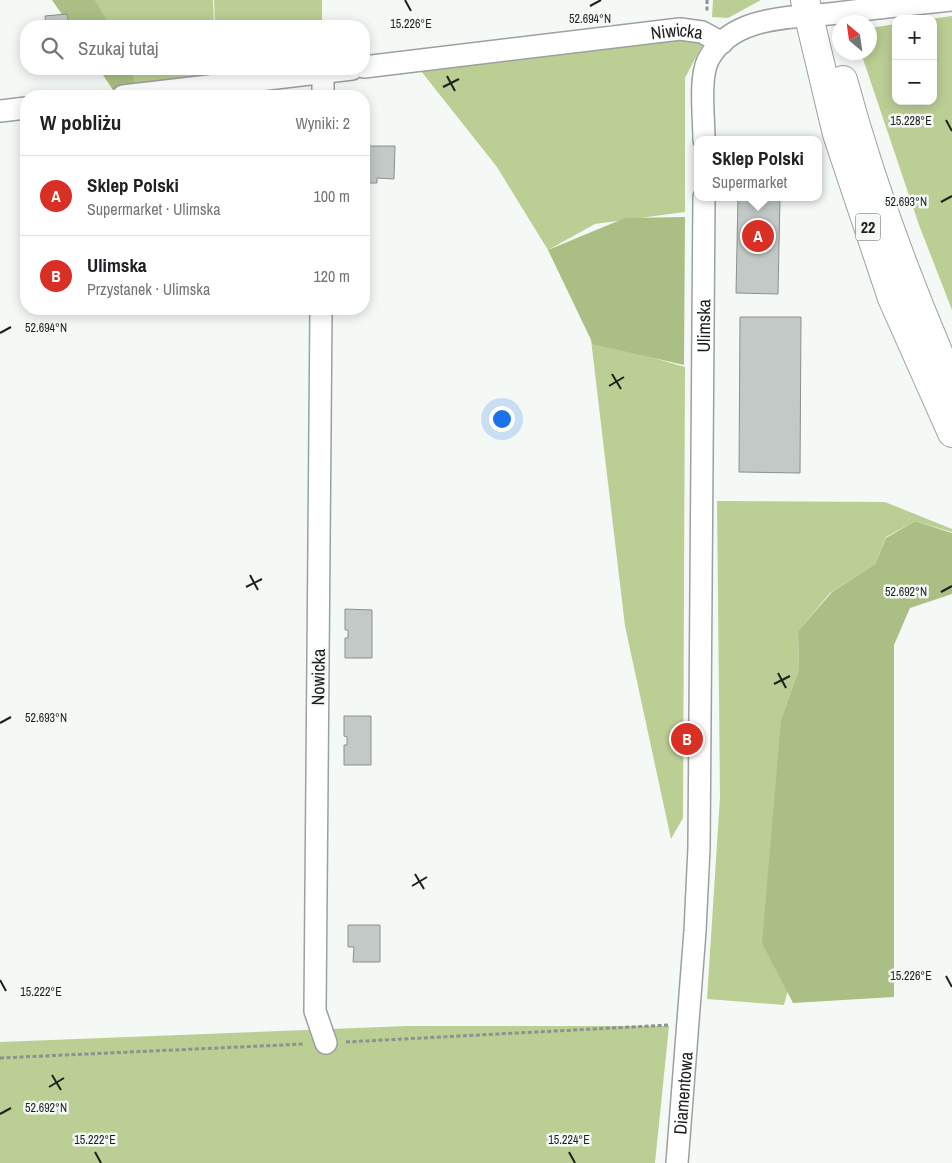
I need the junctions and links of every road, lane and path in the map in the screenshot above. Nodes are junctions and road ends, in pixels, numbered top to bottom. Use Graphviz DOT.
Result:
graph roads {
  1 [pos="952,0"];
  2 [pos="815,7"];
  3 [pos="722,43"];
  4 [pos="370,66"];
  5 [pos="298,75"];
  6 [pos="323,75"];
  7 [pos="172,90"];
  8 [pos="323,90"];
  9 [pos="20,109"];
  10 [pos="0,111"];
  11 [pos="704,136"];
  12 [pos="704,201"];
  13 [pos="321,315"];
  14 [pos="952,384"];
  15 [pos="952,433"];
  16 [pos="687,1024"];
  17 [pos="326,1043"];
  18 [pos="677,1163"];
  1 -- 2 [label="street, Niwicka"];
  2 -- 3 [label="street, Niwicka"];
  2 -- 14 [label="main road, 22"];
  2 -- 15 [label="main road, 22"];
  3 -- 4 [label="street, Niwicka"];
  3 -- 11 [label="street"];
  5 -- 7 [label="street"];
  6 -- 8 [label="street"];
  9 -- 10 [label="street"];
  12 -- 16 [label="street, Ulimska"];
  13 -- 17 [label="street, Nowicka"];
  16 -- 18 [label="street, Diamentowa"];
}
